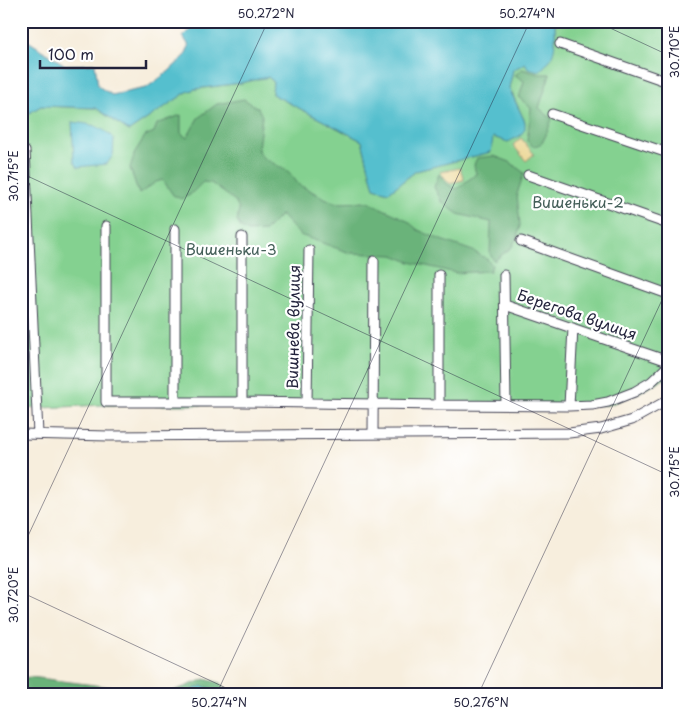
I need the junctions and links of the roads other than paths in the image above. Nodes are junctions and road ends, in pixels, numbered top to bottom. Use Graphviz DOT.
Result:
graph roads {
  1 [pos="560,44"];
  2 [pos="668,82"];
  3 [pos="552,114"];
  4 [pos="25,151"];
  5 [pos="668,153"];
  6 [pos="528,174"];
  7 [pos="668,224"];
  8 [pos="106,226"];
  9 [pos="175,229"];
  10 [pos="242,237"];
  11 [pos="521,241"];
  12 [pos="309,250"];
  13 [pos="374,261"];
  14 [pos="439,275"];
  15 [pos="504,275"];
  16 [pos="668,294"];
  17 [pos="505,305"];
  18 [pos="573,328"];
  19 [pos="668,361"];
  20 [pos="668,366"];
  21 [pos="668,400"];
  22 [pos="175,402"];
  23 [pos="242,402"];
  24 [pos="307,403"];
  25 [pos="373,404"];
  26 [pos="440,405"];
  27 [pos="506,405"];
  28 [pos="569,406"];
  29 [pos="21,434"];
  30 [pos="38,434"];
  31 [pos="373,434"];
  1 -- 2 [label="street"];
  3 -- 5 [label="street"];
  4 -- 30 [label="street"];
  6 -- 7 [label="street"];
  8 -- 22 [label="street"];
  9 -- 22 [label="street"];
  10 -- 23 [label="street"];
  11 -- 16 [label="street"];
  12 -- 24 [label="street, Вишнева вулиця"];
  13 -- 25 [label="street"];
  14 -- 26 [label="street"];
  15 -- 17 [label="street"];
  17 -- 18 [label="street, Берегова вулиця"];
  17 -- 27 [label="street"];
  18 -- 19 [label="street, Берегова вулиця"];
  18 -- 28 [label="street"];
  20 -- 28 [label="street"];
  21 -- 31 [label="street"];
  22 -- 23 [label="street"];
  23 -- 24 [label="street"];
  24 -- 25 [label="street"];
  25 -- 26 [label="street"];
  25 -- 31 [label="street"];
  26 -- 27 [label="street"];
  27 -- 28 [label="street"];
  29 -- 30 [label="street"];
  30 -- 31 [label="street"];
}
